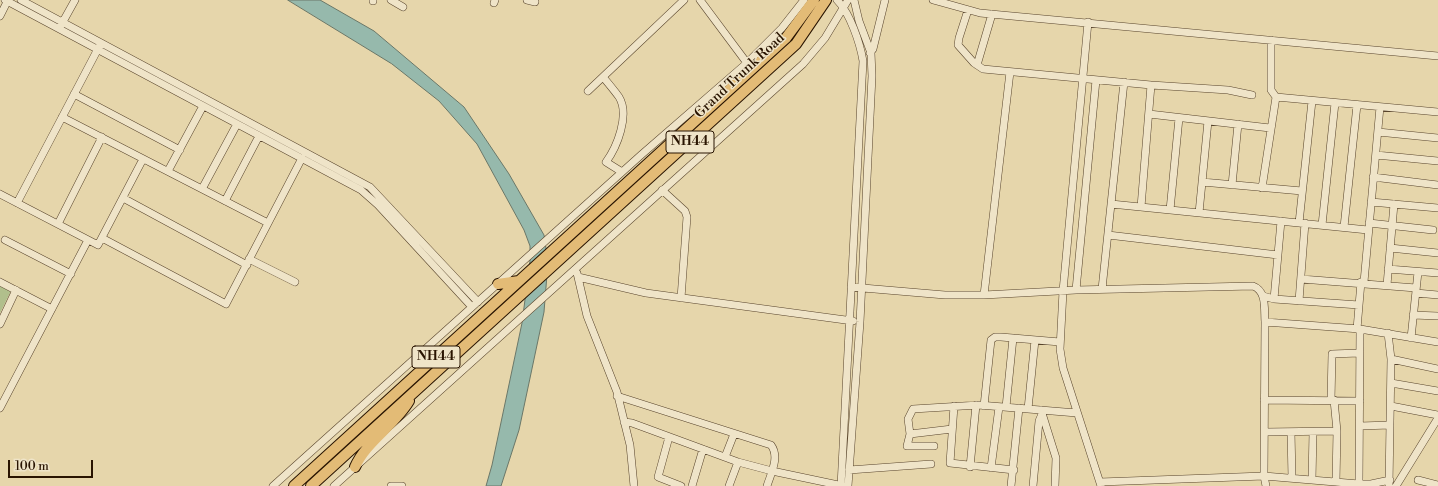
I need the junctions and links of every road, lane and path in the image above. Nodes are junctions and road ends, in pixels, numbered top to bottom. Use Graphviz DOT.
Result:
graph roads {
  1 [pos="7,0"];
  2 [pos="22,0"];
  3 [pos="75,0"];
  4 [pos="390,0"];
  5 [pos="527,0"];
  6 [pos="684,0"];
  7 [pos="700,0"];
  8 [pos="804,0"];
  9 [pos="814,0"];
  10 [pos="826,0"];
  11 [pos="837,0"];
  12 [pos="854,0"];
  13 [pos="885,0"];
  14 [pos="933,0"];
  15 [pos="535,2"];
  16 [pos="846,3"];
  17 [pos="404,7"];
  18 [pos="968,10"];
  19 [pos="1,13"];
  20 [pos="992,14"];
  21 [pos="1088,22"];
  22 [pos="60,26"];
  23 [pos="1271,40"];
  24 [pos="99,46"];
  25 [pos="871,53"];
  26 [pos="1438,56"];
  27 [pos="862,59"];
  28 [pos="747,63"];
  29 [pos="977,65"];
  30 [pos="1010,72"];
  31 [pos="603,77"];
  32 [pos="1083,78"];
  33 [pos="1096,80"];
  34 [pos="1124,82"];
  35 [pos="1151,85"];
  36 [pos="588,91"];
  37 [pos="74,94"];
  38 [pos="1252,95"];
  39 [pos="1276,97"];
  40 [pos="1312,101"];
  41 [pos="1336,103"];
  42 [pos="1357,105"];
  43 [pos="204,106"];
  44 [pos="1380,107"];
  45 [pos="1438,112"];
  46 [pos="1149,114"];
  47 [pos="62,116"];
  48 [pos="1179,118"];
  49 [pos="1208,121"];
  50 [pos="237,124"];
  51 [pos="1238,124"];
  52 [pos="1270,128"];
  53 [pos="1378,132"];
  54 [pos="259,136"];
  55 [pos="102,137"];
  56 [pos="1438,138"];
  57 [pos="180,150"];
  58 [pos="858,153"];
  59 [pos="868,155"];
  60 [pos="1376,155"];
  61 [pos="302,158"];
  62 [pos="143,159"];
  63 [pos="1438,161"];
  64 [pos="168,172"];
  65 [pos="622,172"];
  66 [pos="1373,177"];
  67 [pos="1202,182"];
  68 [pos="1232,185"];
  69 [pos="1438,185"];
  70 [pos="1262,188"];
  71 [pos="202,189"];
  72 [pos="662,190"];
  73 [pos="1302,191"];
  74 [pos="0,194"];
  75 [pos="123,198"];
  76 [pos="225,201"];
  77 [pos="1371,202"];
  78 [pos="16,203"];
  79 [pos="1111,204"];
  80 [pos="1394,204"];
  81 [pos="1141,207"];
  82 [pos="1438,208"];
  83 [pos="1170,210"];
  84 [pos="1199,212"];
  85 [pos="1281,221"];
  86 [pos="268,223"];
  87 [pos="1302,223"];
  88 [pos="58,224"];
  89 [pos="1322,225"];
  90 [pos="1369,226"];
  91 [pos="1393,226"];
  92 [pos="1344,227"];
  93 [pos="1433,230"];
  94 [pos="1108,235"];
  95 [pos="102,238"];
  96 [pos="6,240"];
  97 [pos="88,240"];
  98 [pos="1390,248"];
  99 [pos="1438,252"];
  100 [pos="1278,255"];
  101 [pos="248,262"];
  102 [pos="576,267"];
  103 [pos="1388,269"];
  104 [pos="1418,272"];
  105 [pos="70,274"];
  106 [pos="1438,274"];
  107 [pos="578,277"];
  108 [pos="1302,279"];
  109 [pos="519,281"];
  110 [pos="0,282"];
  111 [pos="295,282"];
  112 [pos="1362,282"];
  113 [pos="498,284"];
  114 [pos="1387,285"];
  115 [pos="851,287"];
  116 [pos="861,287"];
  117 [pos="1102,289"];
  118 [pos="16,290"];
  119 [pos="1076,290"];
  120 [pos="1416,290"];
  121 [pos="1064,291"];
  122 [pos="984,295"];
  123 [pos="1438,295"];
  124 [pos="1263,296"];
  125 [pos="681,298"];
  126 [pos="1274,299"];
  127 [pos="1299,301"];
  128 [pos="478,302"];
  129 [pos="1359,305"];
  130 [pos="472,307"];
  131 [pos="52,309"];
  132 [pos="1413,315"];
  133 [pos="1438,316"];
  134 [pos="850,321"];
  135 [pos="860,322"];
  136 [pos="1265,322"];
  137 [pos="0,324"];
  138 [pos="1358,329"];
  139 [pos="1388,333"];
  140 [pos="1013,338"];
  141 [pos="1412,338"];
  142 [pos="1035,340"];
  143 [pos="1060,342"];
  144 [pos="1438,342"];
  145 [pos="1359,353"];
  146 [pos="1391,359"];
  147 [pos="1438,369"];
  148 [pos="1391,383"];
  149 [pos="416,391"];
  150 [pos="1438,391"];
  151 [pos="618,396"];
  152 [pos="1264,400"];
  153 [pos="1332,400"];
  154 [pos="1360,401"];
  155 [pos="976,405"];
  156 [pos="954,406"];
  157 [pos="984,406"];
  158 [pos="1391,406"];
  159 [pos="1003,407"];
  160 [pos="0,408"];
  161 [pos="1019,408"];
  162 [pos="1028,409"];
  163 [pos="1041,412"];
  164 [pos="1077,413"];
  165 [pos="1438,415"];
  166 [pos="1438,418"];
  167 [pos="624,422"];
  168 [pos="1390,425"];
  169 [pos="1360,426"];
  170 [pos="952,429"];
  171 [pos="1337,431"];
  172 [pos="1264,432"];
  173 [pos="1291,432"];
  174 [pos="1313,432"];
  175 [pos="734,434"];
  176 [pos="910,434"];
  177 [pos="669,437"];
  178 [pos="934,446"];
  179 [pos="703,449"];
  180 [pos="725,458"];
  181 [pos="738,462"];
  182 [pos="931,464"];
  183 [pos="970,466"];
  184 [pos="355,467"];
  185 [pos="991,468"];
  186 [pos="849,470"];
  187 [pos="1014,470"];
  188 [pos="772,471"];
  189 [pos="1264,476"];
  190 [pos="1292,478"];
  191 [pos="1312,480"];
  192 [pos="1418,480"];
  193 [pos="1336,482"];
  194 [pos="1390,483"];
  195 [pos="1100,484"];
  196 [pos="1359,484"];
  197 [pos="1438,485"];
  198 [pos="273,486"];
  199 [pos="294,486"];
  200 [pos="311,486"];
  201 [pos="334,486"];
  202 [pos="391,486"];
  203 [pos="402,486"];
  204 [pos="634,486"];
  205 [pos="681,486"];
  206 [pos="692,486"];
  207 [pos="729,486"];
  208 [pos="768,486"];
  209 [pos="842,486"];
  210 [pos="848,486"];
  211 [pos="1011,486"];
  212 [pos="1033,486"];
  213 [pos="1055,486"];
  214 [pos="1266,486"];
  215 [pos="1396,486"];
  1 -- 19 [label="street"];
  1 -- 22 [label="street"];
  2 -- 22 [label="street"];
  3 -- 22 [label="street"];
  4 -- 17 [label="street"];
  5 -- 15 [label="street"];
  6 -- 31 [label="street"];
  7 -- 28 [label="street"];
  8 -- 28 [label="street"];
  9 -- 109 [label="highway, Grand Trunk Road / NH44"];
  10 -- 149 [label="highway, Grand Trunk Road / NH44"];
  11 -- 16 [label="street"];
  12 -- 25 [label="street"];
  13 -- 25 [label="street"];
  14 -- 18 [label="street"];
  16 -- 27 [label="street"];
  16 -- 72 [label="street"];
  18 -- 20 [label="street"];
  18 -- 29 [label="street"];
  20 -- 21 [label="street"];
  20 -- 29 [label="street"];
  21 -- 23 [label="street"];
  21 -- 32 [label="street"];
  22 -- 24 [label="street"];
  23 -- 26 [label="street"];
  23 -- 39 [label="street"];
  24 -- 37 [label="street"];
  24 -- 43 [label="street"];
  24 -- 128 [label="street"];
  25 -- 27 [label="street"];
  25 -- 59 [label="street"];
  27 -- 58 [label="street"];
  28 -- 65 [label="street"];
  29 -- 30 [label="street"];
  30 -- 32 [label="street"];
  30 -- 122 [label="street"];
  31 -- 36 [label="street"];
  31 -- 65 [label="street"];
  32 -- 33 [label="street"];
  32 -- 121 [label="street"];
  33 -- 34 [label="street"];
  33 -- 119 [label="street"];
  34 -- 35 [label="street"];
  34 -- 79 [label="street"];
  35 -- 38 [label="street"];
  35 -- 46 [label="street"];
  37 -- 47 [label="street"];
  37 -- 57 [label="street"];
  39 -- 40 [label="street"];
  39 -- 52 [label="street"];
  40 -- 41 [label="street"];
  40 -- 73 [label="street"];
  41 -- 42 [label="street"];
  41 -- 89 [label="street"];
  42 -- 44 [label="street"];
  42 -- 92 [label="street"];
  43 -- 50 [label="street"];
  43 -- 57 [label="street"];
  44 -- 45 [label="street"];
  44 -- 53 [label="street"];
  46 -- 48 [label="street"];
  46 -- 81 [label="street"];
  47 -- 55 [label="street"];
  47 -- 78 [label="street"];
  48 -- 49 [label="street"];
  48 -- 83 [label="street"];
  49 -- 51 [label="street"];
  49 -- 67 [label="street"];
  50 -- 54 [label="street"];
  50 -- 71 [label="street"];
  51 -- 52 [label="street"];
  51 -- 68 [label="street"];
  52 -- 70 [label="street"];
  53 -- 56 [label="street"];
  53 -- 60 [label="street"];
  54 -- 61 [label="street"];
  54 -- 76 [label="street"];
  55 -- 62 [label="street"];
  55 -- 88 [label="street"];
  57 -- 64 [label="street"];
  58 -- 59 [label="street"];
  58 -- 115 [label="street"];
  59 -- 116 [label="street"];
  60 -- 63 [label="street"];
  60 -- 66 [label="street"];
  61 -- 86 [label="street"];
  61 -- 130 [label="street"];
  62 -- 64 [label="street"];
  62 -- 75 [label="street"];
  64 -- 71 [label="street"];
  65 -- 113 [label="street"];
  66 -- 69 [label="street"];
  66 -- 77 [label="street"];
  67 -- 68 [label="street"];
  67 -- 84 [label="street"];
  68 -- 70 [label="street"];
  70 -- 73 [label="street"];
  71 -- 76 [label="street"];
  72 -- 102 [label="street"];
  72 -- 125 [label="street"];
  73 -- 87 [label="street"];
  74 -- 78 [label="street"];
  75 -- 95 [label="street"];
  75 -- 101 [label="street"];
  76 -- 86 [label="street"];
  77 -- 80 [label="street"];
  77 -- 90 [label="street"];
  78 -- 88 [label="street"];
  79 -- 81 [label="street"];
  79 -- 94 [label="street"];
  80 -- 82 [label="street"];
  80 -- 91 [label="street"];
  81 -- 83 [label="street"];
  83 -- 84 [label="street"];
  84 -- 85 [label="street"];
  85 -- 87 [label="street"];
  85 -- 100 [label="street"];
  86 -- 101 [label="street"];
  87 -- 89 [label="street"];
  87 -- 108 [label="street"];
  88 -- 97 [label="street"];
  89 -- 92 [label="street"];
  90 -- 91 [label="street"];
  90 -- 92 [label="street"];
  90 -- 112 [label="street"];
  91 -- 93 [label="street"];
  91 -- 98 [label="street"];
  94 -- 100 [label="street"];
  94 -- 117 [label="street"];
  95 -- 97 [label="street"];
  95 -- 101 [label="street"];
  96 -- 105 [label="street"];
  97 -- 105 [label="street"];
  98 -- 99 [label="street"];
  98 -- 103 [label="street"];
  100 -- 126 [label="street"];
  101 -- 111 [label="street"];
  102 -- 107 [label="street"];
  102 -- 184 [label="street"];
  103 -- 104 [label="street"];
  103 -- 114 [label="street"];
  104 -- 106 [label="street"];
  104 -- 120 [label="street"];
  105 -- 131 [label="street"];
  107 -- 125 [label="street"];
  107 -- 151 [label="street"];
  108 -- 112 [label="street"];
  108 -- 127 [label="street"];
  109 -- 113 [label="highway"];
  109 -- 199 [label="highway, NH44"];
  110 -- 118 [label="street"];
  112 -- 114 [label="street"];
  112 -- 129 [label="street"];
  113 -- 128 [label="street"];
  114 -- 120 [label="street"];
  115 -- 116 [label="street"];
  115 -- 134 [label="street"];
  116 -- 122 [label="street"];
  116 -- 135 [label="street"];
  117 -- 119 [label="street"];
  117 -- 124 [label="street"];
  118 -- 131 [label="street"];
  118 -- 137 [label="street"];
  119 -- 121 [label="street"];
  120 -- 123 [label="street"];
  120 -- 132 [label="street"];
  121 -- 122 [label="street"];
  121 -- 143 [label="street"];
  124 -- 126 [label="street"];
  124 -- 136 [label="street"];
  125 -- 134 [label="street"];
  126 -- 127 [label="street"];
  127 -- 129 [label="street"];
  128 -- 130 [label="street"];
  129 -- 138 [label="street"];
  130 -- 198 [label="street"];
  131 -- 160 [label="street"];
  132 -- 133 [label="street"];
  132 -- 141 [label="street"];
  134 -- 135 [label="street"];
  134 -- 209 [label="street"];
  135 -- 186 [label="street"];
  136 -- 138 [label="street"];
  136 -- 152 [label="street"];
  138 -- 139 [label="street"];
  138 -- 145 [label="street"];
  139 -- 141 [label="street"];
  139 -- 146 [label="street"];
  140 -- 142 [label="street"];
  140 -- 157 [label="street"];
  140 -- 159 [label="street"];
  141 -- 144 [label="street"];
  142 -- 143 [label="street"];
  142 -- 162 [label="street"];
  143 -- 164 [label="street"];
  145 -- 153 [label="street"];
  145 -- 154 [label="street"];
  146 -- 147 [label="street"];
  146 -- 148 [label="street"];
  148 -- 150 [label="street"];
  148 -- 158 [label="street"];
  149 -- 184 [label="highway"];
  149 -- 200 [label="highway, NH44"];
  151 -- 167 [label="street"];
  151 -- 175 [label="street"];
  152 -- 153 [label="street"];
  152 -- 172 [label="street"];
  153 -- 154 [label="street"];
  153 -- 171 [label="street"];
  154 -- 169 [label="street"];
  155 -- 156 [label="street"];
  155 -- 157 [label="street"];
  155 -- 183 [label="street"];
  156 -- 170 [label="street"];
  156 -- 176 [label="street"];
  157 -- 159 [label="street"];
  158 -- 165 [label="street"];
  158 -- 168 [label="street"];
  159 -- 161 [label="street"];
  159 -- 185 [label="street"];
  161 -- 162 [label="street"];
  161 -- 187 [label="street"];
  162 -- 163 [label="street"];
  163 -- 164 [label="street"];
  163 -- 212 [label="street"];
  163 -- 213 [label="street"];
  164 -- 195 [label="street"];
  166 -- 215 [label="street"];
  167 -- 177 [label="street"];
  167 -- 204 [label="street"];
  168 -- 169 [label="street"];
  168 -- 194 [label="street"];
  169 -- 196 [label="street"];
  170 -- 176 [label="street"];
  170 -- 183 [label="street"];
  171 -- 174 [label="street"];
  171 -- 193 [label="street"];
  172 -- 173 [label="street"];
  172 -- 189 [label="street"];
  173 -- 174 [label="street"];
  173 -- 190 [label="street"];
  174 -- 191 [label="street"];
  175 -- 180 [label="street"];
  175 -- 188 [label="street"];
  176 -- 178 [label="street"];
  177 -- 179 [label="street"];
  177 -- 205 [label="street"];
  179 -- 180 [label="street"];
  179 -- 206 [label="street"];
  180 -- 181 [label="street"];
  181 -- 188 [label="street"];
  181 -- 207 [label="street"];
  182 -- 186 [label="street"];
  183 -- 185 [label="street"];
  184 -- 201 [label="street"];
  185 -- 187 [label="street"];
  186 -- 210 [label="street"];
  187 -- 211 [label="street"];
  188 -- 208 [label="street"];
  188 -- 209 [label="street"];
  189 -- 190 [label="street"];
  189 -- 195 [label="street"];
  189 -- 214 [label="street"];
  190 -- 191 [label="street"];
  191 -- 193 [label="street"];
  192 -- 197 [label="street"];
  193 -- 196 [label="street"];
  194 -- 196 [label="street"];
  202 -- 203 [label="street"];
}
